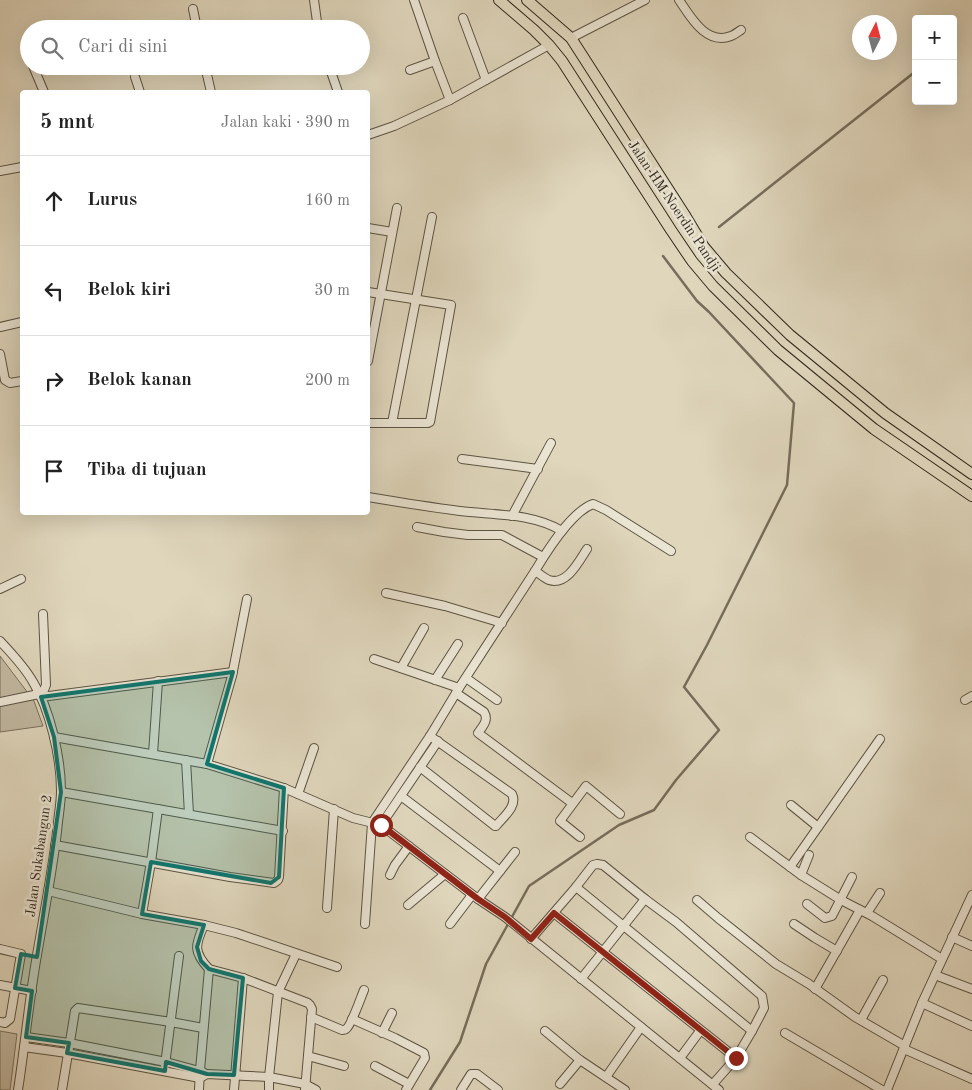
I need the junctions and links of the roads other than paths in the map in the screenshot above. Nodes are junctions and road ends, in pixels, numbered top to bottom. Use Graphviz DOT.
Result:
graph roads {
  1 [pos="314,0"];
  2 [pos="414,0"];
  3 [pos="498,0"];
  4 [pos="527,0"];
  5 [pos="645,0"];
  6 [pos="679,0"];
  7 [pos="193,9"];
  8 [pos="463,18"];
  9 [pos="195,20"];
  10 [pos="317,20"];
  11 [pos="741,30"];
  12 [pos="571,38"];
  13 [pos="550,45"];
  14 [pos="435,61"];
  15 [pos="410,70"];
  16 [pos="37,75"];
  17 [pos="207,75"];
  18 [pos="332,75"];
  19 [pos="135,78"];
  20 [pos="486,80"];
  21 [pos="43,90"];
  22 [pos="139,90"];
  23 [pos="211,90"];
  24 [pos="337,90"];
  25 [pos="450,100"];
  26 [pos="370,134"];
  27 [pos="20,168"];
  28 [pos="0,172"];
  29 [pos="397,208"];
  30 [pos="432,217"];
  31 [pos="370,228"];
  32 [pos="392,232"];
  33 [pos="370,292"];
  34 [pos="380,295"];
  35 [pos="416,300"];
  36 [pos="20,322"];
  37 [pos="0,327"];
  38 [pos="370,350"];
  39 [pos="0,354"];
  40 [pos="20,381"];
  41 [pos="370,423"];
  42 [pos="392,423"];
  43 [pos="551,443"];
  44 [pos="462,458"];
  45 [pos="538,470"];
  46 [pos="972,474"];
  47 [pos="972,496"];
  48 [pos="370,497"];
  49 [pos="512,516"];
  50 [pos="417,527"];
  51 [pos="562,531"];
  52 [pos="587,549"];
  53 [pos="671,551"];
  54 [pos="543,558"];
  55 [pos="535,571"];
  56 [pos="21,579"];
  57 [pos="0,589"];
  58 [pos="386,593"];
  59 [pos="247,600"];
  60 [pos="43,614"];
  61 [pos="502,623"];
  62 [pos="424,628"];
  63 [pos="0,641"];
  64 [pos="458,644"];
  65 [pos="374,659"];
  66 [pos="400,668"];
  67 [pos="233,672"];
  68 [pos="466,678"];
  69 [pos="435,680"];
  70 [pos="158,681"];
  71 [pos="458,691"];
  72 [pos="40,696"];
  73 [pos="497,700"];
  74 [pos="0,702"];
  75 [pos="430,736"];
  76 [pos="54,737"];
  77 [pos="880,739"];
  78 [pos="438,741"];
  79 [pos="314,748"];
  80 [pos="152,754"];
  81 [pos="186,760"];
  82 [pos="207,764"];
  83 [pos="420,767"];
  84 [pos="284,788"];
  85 [pos="61,792"];
  86 [pos="298,794"];
  87 [pos="401,796"];
  88 [pos="572,803"];
  89 [pos="791,805"];
  90 [pos="158,809"];
  91 [pos="334,809"];
  92 [pos="189,814"];
  93 [pos="620,814"];
  94 [pos="372,822"];
  95 [pos="381,825"];
  96 [pos="818,827"];
  97 [pos="283,831"];
  98 [pos="580,837"];
  99 [pos="750,837"];
  100 [pos="55,845"];
  101 [pos="409,846"];
  102 [pos="515,852"];
  103 [pos="809,855"];
  104 [pos="151,862"];
  105 [pos="790,867"];
  106 [pos="500,871"];
  107 [pos="445,874"];
  108 [pos="390,875"];
  109 [pos="801,875"];
  110 [pos="852,877"];
  111 [pos="576,887"];
  112 [pos="48,890"];
  113 [pos="880,893"];
  114 [pos="972,895"];
  115 [pos="475,897"];
  116 [pos="645,899"];
  117 [pos="697,900"];
  118 [pos="841,900"];
  119 [pos="807,904"];
  120 [pos="408,905"];
  121 [pos="970,905"];
  122 [pos="327,908"];
  123 [pos="864,911"];
  124 [pos="554,913"];
  125 [pos="142,914"];
  126 [pos="365,924"];
  127 [pos="450,924"];
  128 [pos="794,924"];
  129 [pos="204,925"];
  130 [pos="624,925"];
  131 [pos="952,937"];
  132 [pos="531,939"];
  133 [pos="972,946"];
  134 [pos="0,949"];
  135 [pos="837,951"];
  136 [pos="603,952"];
  137 [pos="21,954"];
  138 [pos="296,954"];
  139 [pos="179,956"];
  140 [pos="37,957"];
  141 [pos="942,959"];
  142 [pos="337,968"];
  143 [pos="209,969"];
  144 [pos="935,975"];
  145 [pos="243,978"];
  146 [pos="581,979"];
  147 [pos="883,980"];
  148 [pos="0,985"];
  149 [pos="16,988"];
  150 [pos="815,989"];
  151 [pos="972,989"];
  152 [pos="364,990"];
  153 [pos="32,991"];
  154 [pos="278,992"];
  155 [pos="922,1003"];
  156 [pos="392,1013"];
  157 [pos="311,1017"];
  158 [pos="352,1019"];
  159 [pos="860,1020"];
  160 [pos="0,1022"];
  161 [pos="171,1022"];
  162 [pos="972,1026"];
  163 [pos="641,1027"];
  164 [pos="204,1028"];
  165 [pos="545,1031"];
  166 [pos="700,1031"];
  167 [pos="752,1031"];
  168 [pos="382,1033"];
  169 [pos="785,1033"];
  170 [pos="26,1037"];
  171 [pos="69,1043"];
  172 [pos="24,1047"];
  173 [pos="905,1047"];
  174 [pos="67,1054"];
  175 [pos="308,1056"];
  176 [pos="680,1058"];
  177 [pos="736,1058"];
  178 [pos="580,1060"];
  179 [pos="166,1062"];
  180 [pos="344,1066"];
  181 [pos="375,1066"];
  182 [pos="165,1071"];
  183 [pos="202,1074"];
  184 [pos="234,1075"];
  185 [pos="269,1077"];
  186 [pos="606,1077"];
  187 [pos="972,1079"];
  188 [pos="560,1084"];
  189 [pos="305,1087"];
  190 [pos="407,1087"];
  191 [pos="716,1087"];
  192 [pos="18,1090"];
  193 [pos="62,1090"];
  194 [pos="199,1090"];
  195 [pos="234,1090"];
  196 [pos="269,1090"];
  197 [pos="316,1090"];
  198 [pos="461,1090"];
  199 [pos="498,1090"];
  200 [pos="625,1090"];
  201 [pos="882,1090"];
  202 [pos="887,1090"];
  1 -- 10 [label="street"];
  2 -- 14 [label="street"];
  3 -- 13 [label="main road, Jalan HM Noerdin Pandji"];
  4 -- 12 [label="main road, Jalan HM Noerdin Pandji"];
  5 -- 12 [label="street"];
  6 -- 11 [label="street"];
  7 -- 9 [label="street"];
  8 -- 20 [label="street"];
  12 -- 46 [label="main road, Jalan HM Noerdin Pandji"];
  13 -- 20 [label="street"];
  13 -- 47 [label="main road, Jalan HM Noerdin Pandji"];
  14 -- 15 [label="street"];
  14 -- 25 [label="street"];
  16 -- 21 [label="street"];
  17 -- 23 [label="street"];
  18 -- 24 [label="street"];
  19 -- 22 [label="street"];
  20 -- 25 [label="street"];
  25 -- 26 [label="street"];
  27 -- 28 [label="street"];
  29 -- 32 [label="street"];
  30 -- 35 [label="street"];
  31 -- 32 [label="street"];
  32 -- 34 [label="street"];
  33 -- 34 [label="street"];
  34 -- 35 [label="street"];
  34 -- 38 [label="street"];
  35 -- 42 [label="street"];
  35 -- 42 [label="street"];
  36 -- 37 [label="street"];
  39 -- 40 [label="street"];
  41 -- 42 [label="street"];
  43 -- 45 [label="street"];
  44 -- 45 [label="street"];
  45 -- 49 [label="street"];
  48 -- 49 [label="street"];
  49 -- 51 [label="street"];
  50 -- 54 [label="street"];
  51 -- 53 [label="street"];
  51 -- 54 [label="street"];
  52 -- 55 [label="street"];
  54 -- 55 [label="street"];
  55 -- 61 [label="street"];
  56 -- 57 [label="street"];
  58 -- 61 [label="street"];
  59 -- 67 [label="street"];
  60 -- 72 [label="street"];
  61 -- 68 [label="street"];
  62 -- 66 [label="street"];
  63 -- 72 [label="street, Jalan Sukabangun 2"];
  64 -- 69 [label="street"];
  65 -- 66 [label="street"];
  66 -- 69 [label="street"];
  67 -- 70 [label="street"];
  67 -- 82 [label="street"];
  68 -- 71 [label="street"];
  68 -- 73 [label="street"];
  69 -- 71 [label="street"];
  70 -- 72 [label="street"];
  70 -- 80 [label="street"];
  71 -- 75 [label="street"];
  71 -- 88 [label="street"];
  72 -- 74 [label="street"];
  72 -- 76 [label="street, Jalan Sukabangun 2"];
  75 -- 78 [label="street"];
  75 -- 94 [label="street"];
  76 -- 80 [label="street"];
  76 -- 85 [label="street, Jalan Sukabangun 2"];
  77 -- 96 [label="street"];
  78 -- 83 [label="street"];
  78 -- 83 [label="street"];
  79 -- 86 [label="street"];
  80 -- 81 [label="street"];
  81 -- 82 [label="street"];
  81 -- 92 [label="street"];
  82 -- 84 [label="street"];
  83 -- 87 [label="street"];
  84 -- 86 [label="street"];
  84 -- 97 [label="street"];
  85 -- 90 [label="street"];
  85 -- 100 [label="street, Jalan Sukabangun 2"];
  86 -- 91 [label="street"];
  87 -- 95 [label="street"];
  87 -- 106 [label="street"];
  88 -- 93 [label="street"];
  88 -- 98 [label="street"];
  89 -- 96 [label="street"];
  90 -- 92 [label="street"];
  90 -- 104 [label="street"];
  91 -- 94 [label="street"];
  91 -- 122 [label="street"];
  92 -- 97 [label="street"];
  94 -- 95 [label="street"];
  94 -- 126 [label="street"];
  95 -- 101 [label="street"];
  96 -- 105 [label="street"];
  97 -- 104 [label="street"];
  99 -- 105 [label="street"];
  100 -- 104 [label="street"];
  100 -- 112 [label="street, Jalan Sukabangun 2"];
  101 -- 107 [label="street"];
  101 -- 108 [label="street"];
  102 -- 106 [label="street"];
  103 -- 109 [label="street"];
  104 -- 125 [label="street"];
  105 -- 109 [label="street"];
  106 -- 115 [label="street"];
  107 -- 115 [label="street"];
  107 -- 120 [label="street"];
  109 -- 118 [label="street"];
  110 -- 118 [label="street"];
  111 -- 116 [label="street"];
  111 -- 124 [label="street"];
  111 -- 130 [label="street"];
  112 -- 125 [label="street"];
  112 -- 140 [label="street, Jalan Sukabangun 2"];
  113 -- 123 [label="street"];
  114 -- 121 [label="street"];
  115 -- 127 [label="street"];
  115 -- 132 [label="street"];
  116 -- 130 [label="street"];
  116 -- 167 [label="street"];
  117 -- 150 [label="street"];
  118 -- 119 [label="street"];
  118 -- 123 [label="street"];
  121 -- 131 [label="street"];
  123 -- 135 [label="street"];
  123 -- 141 [label="street"];
  124 -- 132 [label="street"];
  124 -- 136 [label="street"];
  125 -- 129 [label="street"];
  128 -- 135 [label="street"];
  129 -- 138 [label="street"];
  129 -- 143 [label="street"];
  130 -- 136 [label="street"];
  130 -- 167 [label="street"];
  131 -- 133 [label="street"];
  131 -- 141 [label="street"];
  132 -- 146 [label="street"];
  134 -- 137 [label="street"];
  135 -- 150 [label="street"];
  136 -- 146 [label="street"];
  136 -- 166 [label="street"];
  137 -- 140 [label="street"];
  137 -- 149 [label="street"];
  138 -- 142 [label="street"];
  138 -- 154 [label="street"];
  139 -- 161 [label="street"];
  140 -- 153 [label="street, Jalan Sukabangun 2"];
  141 -- 144 [label="street"];
  143 -- 145 [label="street"];
  143 -- 164 [label="street"];
  144 -- 151 [label="street"];
  144 -- 155 [label="street"];
  145 -- 154 [label="street"];
  145 -- 184 [label="street"];
  146 -- 163 [label="street"];
  147 -- 159 [label="street"];
  148 -- 149 [label="street"];
  149 -- 153 [label="street"];
  149 -- 160 [label="street"];
  150 -- 159 [label="street"];
  152 -- 158 [label="street"];
  153 -- 170 [label="street, Jalan Sukabangun 2"];
  154 -- 157 [label="street"];
  154 -- 185 [label="street"];
  155 -- 162 [label="street"];
  155 -- 173 [label="street"];
  156 -- 168 [label="street"];
  157 -- 158 [label="street"];
  157 -- 175 [label="street"];
  158 -- 168 [label="street"];
  159 -- 173 [label="street"];
  161 -- 164 [label="street"];
  161 -- 171 [label="street"];
  161 -- 179 [label="street"];
  163 -- 176 [label="street"];
  163 -- 186 [label="street"];
  164 -- 183 [label="street"];
  165 -- 178 [label="street"];
  166 -- 176 [label="street"];
  166 -- 177 [label="street"];
  167 -- 177 [label="street"];
  168 -- 190 [label="street"];
  169 -- 201 [label="street"];
  170 -- 171 [label="street"];
  170 -- 172 [label="street, Jalan Sukabangun 2"];
  171 -- 174 [label="street"];
  171 -- 179 [label="street"];
  172 -- 174 [label="street"];
  172 -- 192 [label="street, Jalan Sukabangun 2"];
  173 -- 187 [label="street"];
  173 -- 202 [label="street"];
  174 -- 182 [label="street"];
  174 -- 193 [label="street"];
  175 -- 180 [label="street"];
  175 -- 189 [label="street"];
  176 -- 191 [label="street"];
  177 -- 191 [label="street"];
  178 -- 186 [label="street"];
  178 -- 188 [label="street"];
  179 -- 182 [label="street"];
  179 -- 183 [label="street"];
  181 -- 190 [label="street"];
  182 -- 183 [label="street"];
  183 -- 184 [label="street"];
  183 -- 194 [label="street"];
  184 -- 185 [label="street"];
  184 -- 195 [label="street"];
  185 -- 189 [label="street"];
  185 -- 196 [label="street"];
  186 -- 200 [label="street"];
  189 -- 197 [label="street"];
  198 -- 199 [label="street"];
}
